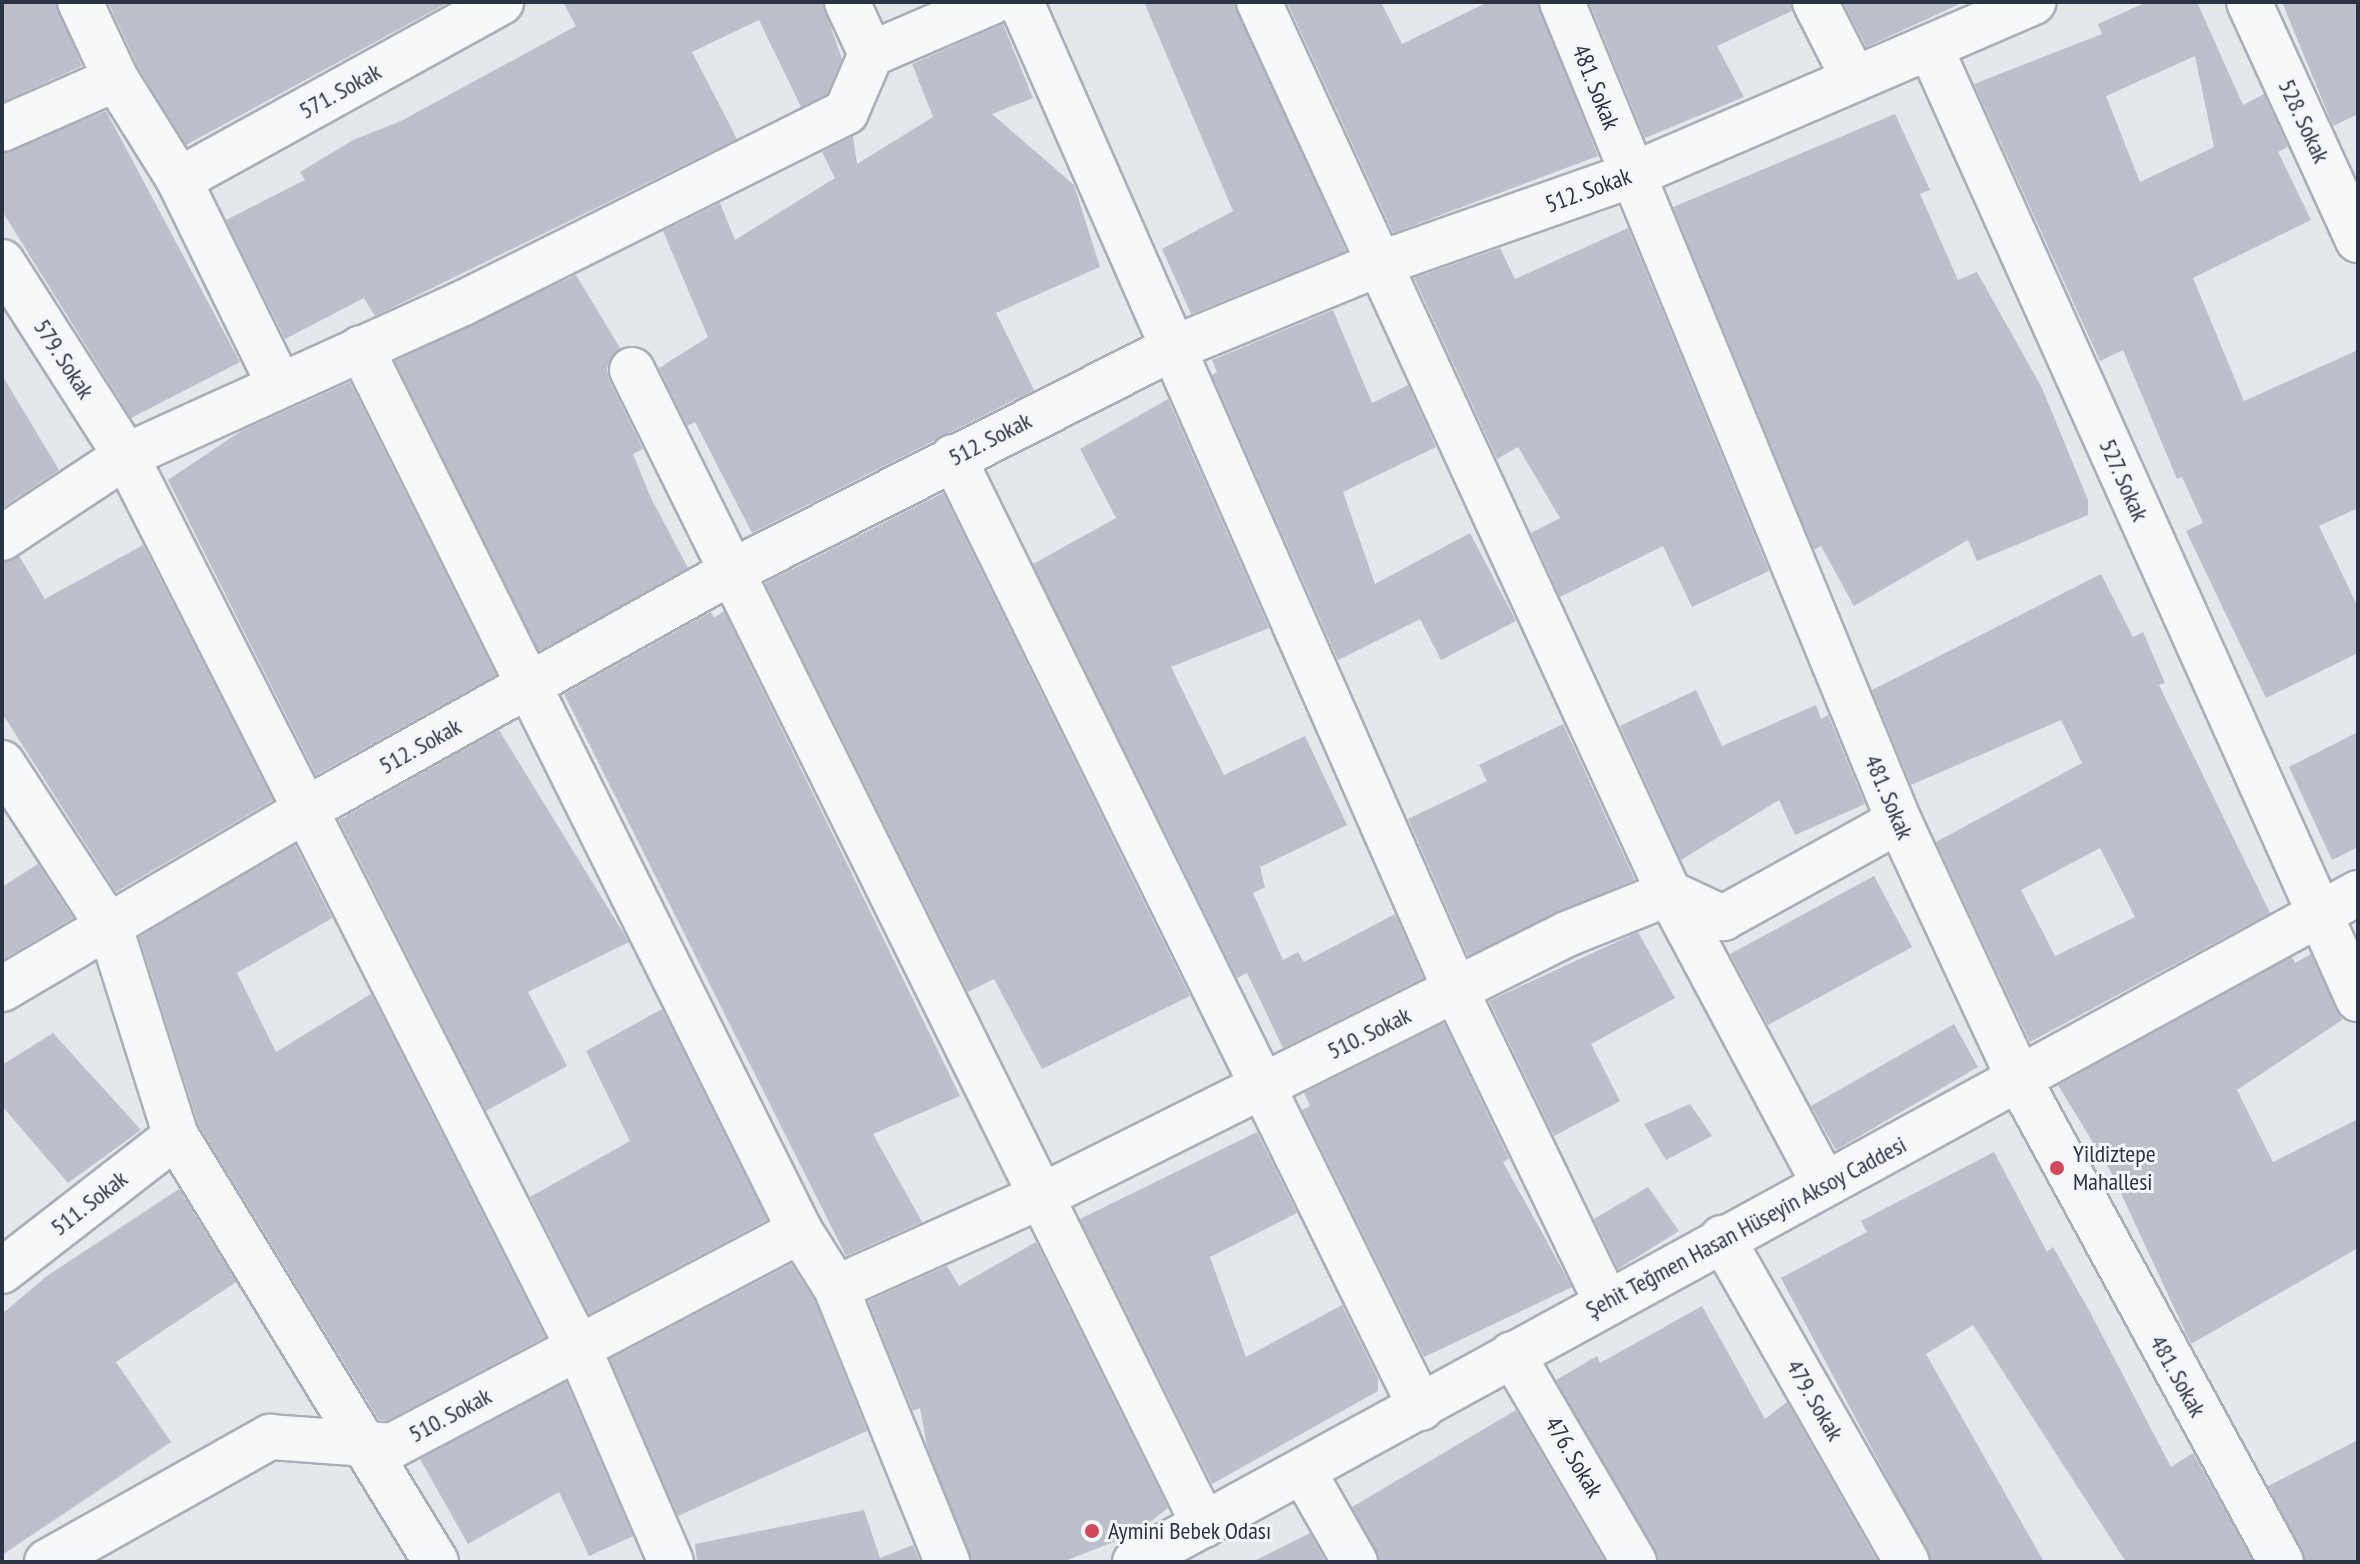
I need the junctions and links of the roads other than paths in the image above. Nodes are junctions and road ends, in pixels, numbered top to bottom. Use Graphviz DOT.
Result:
graph roads {
  1 [pos="80,2"];
  2 [pos="501,2"];
  3 [pos="847,2"];
  4 [pos="992,2"];
  5 [pos="1021,2"];
  6 [pos="1259,2"];
  7 [pos="1562,2"];
  8 [pos="1815,2"];
  9 [pos="2033,2"];
  10 [pos="2249,2"];
  11 [pos="1981,12"];
  12 [pos="1930,47"];
  13 [pos="871,54"];
  14 [pos="116,79"];
  15 [pos="1854,79"];
  16 [pos="2,129"];
  17 [pos="1632,175"];
  18 [pos="179,180"];
  19 [pos="2358,240"];
  20 [pos="2,262"];
  21 [pos="1379,264"];
  22 [pos="361,348"];
  23 [pos="1169,350"];
  24 [pos="632,370"];
  25 [pos="280,386"];
  26 [pos="126,456"];
  27 [pos="953,457"];
  28 [pos="2,538"];
  29 [pos="735,570"];
  30 [pos="531,683"];
  31 [pos="3,768"];
  32 [pos="307,809"];
  33 [pos="1899,821"];
  34 [pos="1669,893"];
  35 [pos="2358,893"];
  36 [pos="2319,914"];
  37 [pos="111,930"];
  38 [pos="2,989"];
  39 [pos="1456,991"];
  40 [pos="2358,999"];
  41 [pos="2021,1083"];
  42 [pos="1263,1085"];
  43 [pos="176,1136"];
  44 [pos="1823,1181"];
  45 [pos="1044,1195"];
  46 [pos="800,1231"];
  47 [pos="1722,1238"];
  48 [pos="2,1271"];
  49 [pos="836,1288"];
  50 [pos="1607,1303"];
  51 [pos="578,1347"];
  52 [pos="1512,1354"];
  53 [pos="1421,1408"];
  54 [pos="368,1446"];
  55 [pos="1303,1471"];
  56 [pos="1204,1525"];
  57 [pos="47,1562"];
  58 [pos="436,1562"];
  59 [pos="671,1562"];
  60 [pos="947,1562"];
  61 [pos="1135,1562"];
  62 [pos="1355,1562"];
  63 [pos="1634,1562"];
  64 [pos="1907,1562"];
  65 [pos="2281,1562"];
  1 -- 14 [label="street"];
  2 -- 18 [label="street, 571. Sokak"];
  3 -- 13 [label="street"];
  4 -- 13 [label="street"];
  5 -- 23 [label="street"];
  6 -- 21 [label="street"];
  7 -- 17 [label="street, 481. Sokak"];
  8 -- 15 [label="street"];
  9 -- 11 [label="street, 512. Sokak"];
  10 -- 19 [label="street, 528. Sokak"];
  11 -- 12 [label="street, 512. Sokak"];
  12 -- 15 [label="street, 512. Sokak"];
  12 -- 36 [label="street, 527. Sokak"];
  13 -- 22 [label="street"];
  14 -- 16 [label="street"];
  14 -- 18 [label="street"];
  15 -- 17 [label="street, 512. Sokak"];
  17 -- 21 [label="street, 512. Sokak"];
  17 -- 33 [label="street, 481. Sokak"];
  18 -- 25 [label="street"];
  20 -- 26 [label="street, 579. Sokak"];
  21 -- 23 [label="street, 512. Sokak"];
  21 -- 34 [label="street"];
  22 -- 25 [label="street"];
  22 -- 30 [label="street"];
  23 -- 27 [label="street, 512. Sokak"];
  23 -- 39 [label="street"];
  24 -- 29 [label="street"];
  25 -- 26 [label="street"];
  26 -- 28 [label="street"];
  26 -- 32 [label="street, 579. Sokak"];
  27 -- 29 [label="street, 512. Sokak"];
  27 -- 42 [label="street"];
  29 -- 30 [label="street, 512. Sokak"];
  29 -- 45 [label="street"];
  30 -- 32 [label="street, 512. Sokak"];
  30 -- 46 [label="street"];
  31 -- 37 [label="street"];
  32 -- 37 [label="street, 512. Sokak"];
  32 -- 51 [label="street, 579. Sokak"];
  33 -- 34 [label="street"];
  33 -- 41 [label="street, 481. Sokak"];
  34 -- 39 [label="street, 510. Sokak"];
  34 -- 44 [label="street"];
  35 -- 36 [label="street, Şehit Teğmen Hasan Hüseyin Aksoy Caddesi"];
  36 -- 40 [label="street, 527. Sokak"];
  36 -- 41 [label="street, Şehit Teğmen Hasan Hüseyin Aksoy Caddesi"];
  37 -- 38 [label="street, 512. Sokak"];
  37 -- 43 [label="street"];
  39 -- 42 [label="street, 510. Sokak"];
  39 -- 50 [label="street"];
  41 -- 44 [label="street, Şehit Teğmen Hasan Hüseyin Aksoy Caddesi"];
  41 -- 65 [label="street, 481. Sokak"];
  42 -- 45 [label="street, 510. Sokak"];
  42 -- 53 [label="street"];
  43 -- 48 [label="street, 511. Sokak"];
  43 -- 54 [label="street"];
  44 -- 47 [label="street, Şehit Teğmen Hasan Hüseyin Aksoy Caddesi"];
  45 -- 49 [label="street, 510. Sokak"];
  45 -- 56 [label="street"];
  46 -- 49 [label="street"];
  46 -- 51 [label="street, 510. Sokak"];
  47 -- 50 [label="street, Şehit Teğmen Hasan Hüseyin Aksoy Caddesi"];
  47 -- 64 [label="street, 479. Sokak"];
  49 -- 60 [label="street"];
  50 -- 52 [label="street, Şehit Teğmen Hasan Hüseyin Aksoy Caddesi"];
  51 -- 54 [label="street, 510. Sokak"];
  51 -- 59 [label="street, 579. Sokak"];
  52 -- 53 [label="street, Şehit Teğmen Hasan Hüseyin Aksoy Caddesi"];
  52 -- 63 [label="street, 476. Sokak"];
  53 -- 55 [label="street, Şehit Teğmen Hasan Hüseyin Aksoy Caddesi"];
  54 -- 57 [label="street, 510. Sokak"];
  54 -- 58 [label="street"];
  55 -- 56 [label="street, Şehit Teğmen Hasan Hüseyin Aksoy Caddesi"];
  55 -- 62 [label="street"];
  56 -- 61 [label="street, Şehit Teğmen Hasan Hüseyin Aksoy Caddesi"];
}
